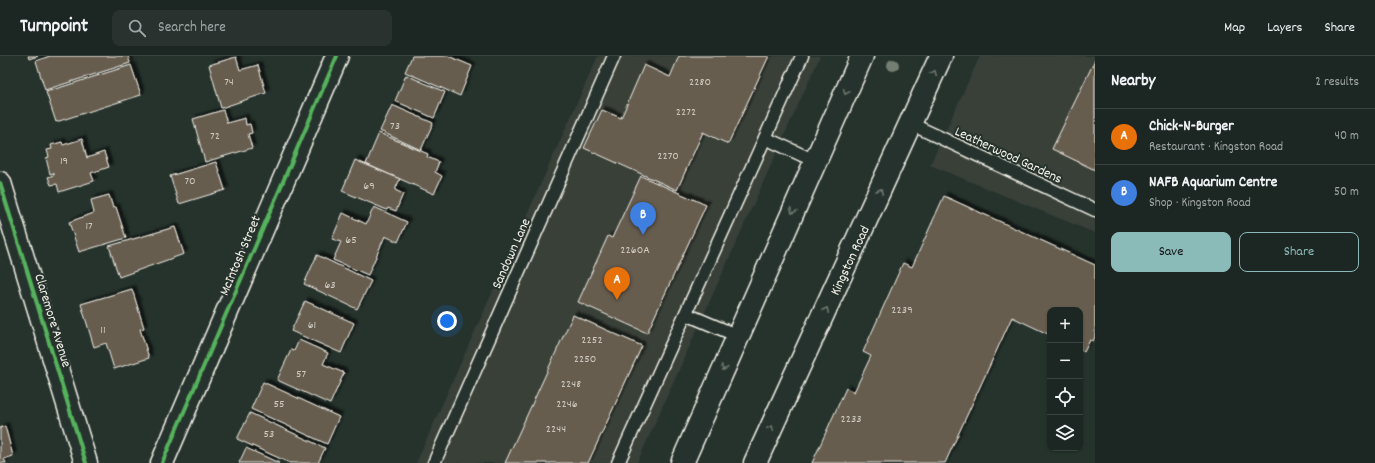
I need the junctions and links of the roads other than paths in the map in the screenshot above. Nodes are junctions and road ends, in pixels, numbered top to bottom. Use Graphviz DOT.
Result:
graph roads {
  1 [pos="337,56"];
  2 [pos="614,56"];
  3 [pos="802,56"];
  4 [pos="862,56"];
  5 [pos="941,56"];
  6 [pos="911,124"];
  7 [pos="765,138"];
  8 [pos="815,161"];
  9 [pos="0,183"];
  10 [pos="1095,210"];
  11 [pos="686,314"];
  12 [pos="738,336"];
  13 [pos="86,463"];
  14 [pos="162,463"];
  15 [pos="434,463"];
  16 [pos="618,463"];
  17 [pos="682,463"];
  18 [pos="755,463"];
  1 -- 14 [label="main road, McIntosh Street"];
  2 -- 15 [label="lane, Sandown Lane"];
  3 -- 7 [label="lane"];
  4 -- 8 [label="main road, one-way"];
  6 -- 5 [label="main road, Kingston Road, one-way"];
  6 -- 10 [label="lane, Leatherwood Gardens"];
  18 -- 6 [label="main road, Kingston Road, one-way"];
  7 -- 8 [label="lane"];
  7 -- 11 [label="lane"];
  8 -- 12 [label="main road, one-way"];
  9 -- 13 [label="main road, Claremore Avenue"];
  11 -- 12 [label="lane"];
  11 -- 16 [label="lane"];
  12 -- 17 [label="main road, one-way"];
}
